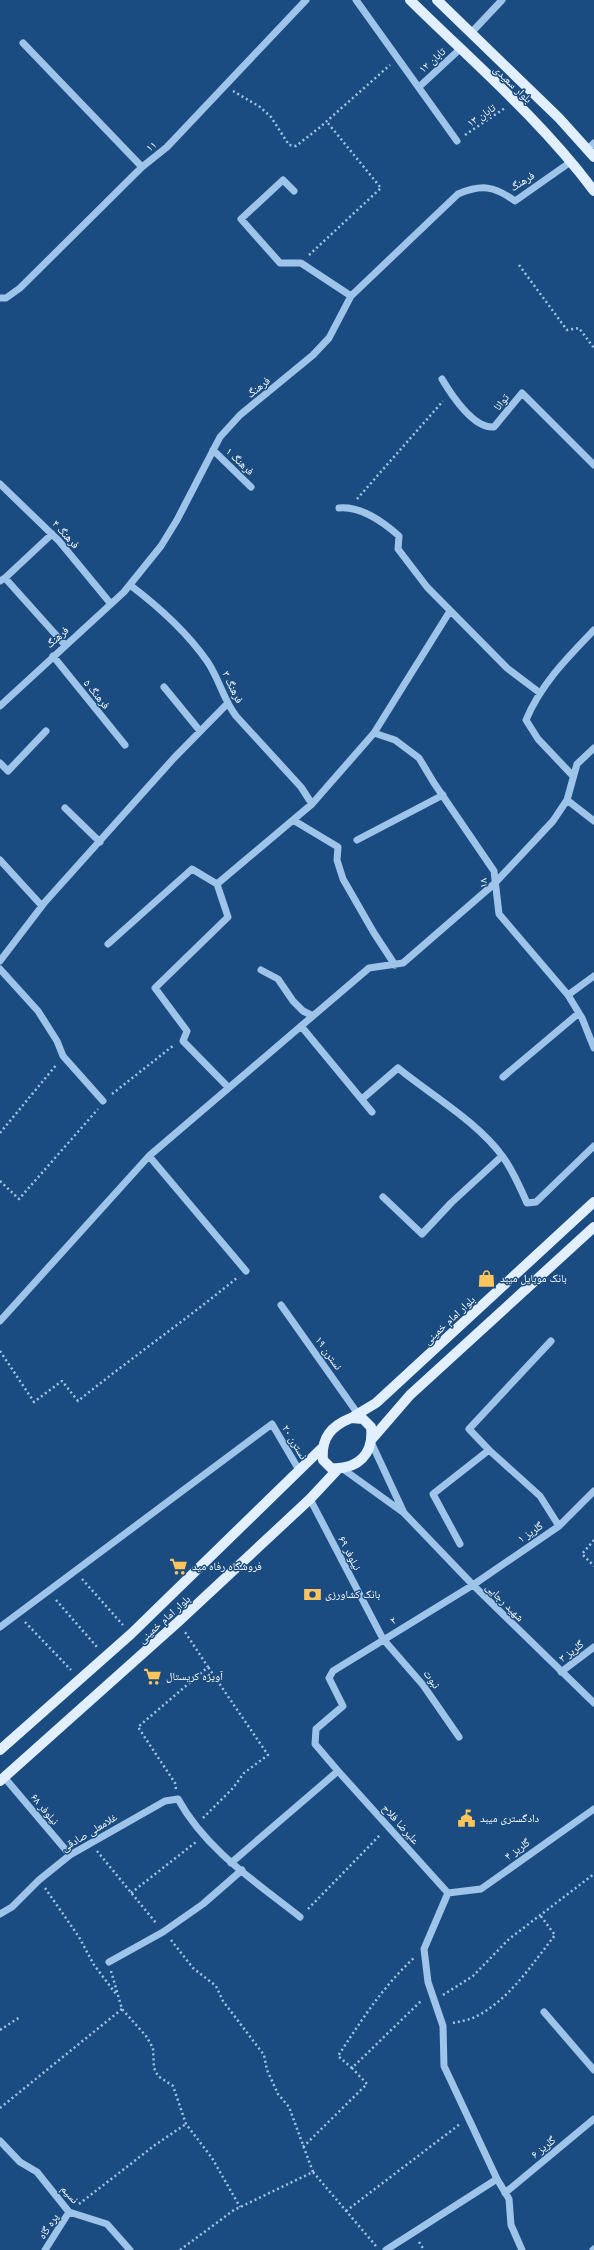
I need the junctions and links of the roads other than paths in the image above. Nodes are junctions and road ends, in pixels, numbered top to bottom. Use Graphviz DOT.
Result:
graph roads {
  1 [pos="306,0"];
  2 [pos="356,0"];
  3 [pos="410,0"];
  4 [pos="438,0"];
  5 [pos="502,0"];
  6 [pos="471,33"];
  7 [pos="23,43"];
  8 [pos="460,49"];
  9 [pos="419,87"];
  10 [pos="457,141"];
  11 [pos="592,150"];
  12 [pos="572,161"];
  13 [pos="142,166"];
  14 [pos="294,191"];
  15 [pos="594,191"];
  16 [pos="350,296"];
  17 [pos="0,298"];
  18 [pos="442,379"];
  19 [pos="213,450"];
  20 [pos="594,465"];
  21 [pos="0,484"];
  22 [pos="251,487"];
  23 [pos="338,508"];
  24 [pos="52,534"];
  25 [pos="3,580"];
  26 [pos="130,585"];
  27 [pos="111,604"];
  28 [pos="450,611"];
  29 [pos="594,630"];
  30 [pos="65,645"];
  31 [pos="53,656"];
  32 [pos="164,687"];
  33 [pos="540,693"];
  34 [pos="227,704"];
  35 [pos="0,706"];
  36 [pos="46,731"];
  37 [pos="200,731"];
  38 [pos="374,732"];
  39 [pos="125,745"];
  40 [pos="594,748"];
  41 [pos="0,763"];
  42 [pos="573,776"];
  43 [pos="443,795"];
  44 [pos="567,800"];
  45 [pos="312,804"];
  46 [pos="65,808"];
  47 [pos="293,820"];
  48 [pos="594,821"];
  49 [pos="357,840"];
  50 [pos="100,842"];
  51 [pos="0,860"];
  52 [pos="216,884"];
  53 [pos="494,884"];
  54 [pos="42,906"];
  55 [pos="108,944"];
  56 [pos="0,961"];
  57 [pos="395,965"];
  58 [pos="0,969"];
  59 [pos="261,970"];
  60 [pos="594,976"];
  61 [pos="568,995"];
  62 [pos="579,1013"];
  63 [pos="313,1016"];
  64 [pos="301,1026"];
  65 [pos="594,1048"];
  66 [pos="503,1077"];
  67 [pos="228,1087"];
  68 [pos="362,1099"];
  69 [pos="103,1101"];
  70 [pos="372,1112"];
  71 [pos="594,1146"];
  72 [pos="149,1156"];
  73 [pos="502,1156"];
  74 [pos="382,1197"];
  75 [pos="594,1202"];
  76 [pos="594,1227"];
  77 [pos="246,1271"];
  78 [pos="281,1305"];
  79 [pos="0,1321"];
  80 [pos="551,1340"];
  81 [pos="355,1416"];
  82 [pos="372,1440"];
  83 [pos="322,1448"];
  84 [pos="489,1450"];
  85 [pos="341,1469"];
  86 [pos="299,1470"];
  87 [pos="594,1491"];
  88 [pos="310,1499"];
  89 [pos="404,1513"];
  90 [pos="559,1526"];
  91 [pos="460,1544"];
  92 [pos="474,1586"];
  93 [pos="0,1627"];
  94 [pos="383,1639"];
  95 [pos="594,1647"];
  96 [pos="561,1672"];
  97 [pos="329,1678"];
  98 [pos="594,1703"];
  99 [pos="459,1737"];
  100 [pos="0,1750"];
  101 [pos="338,1771"];
  102 [pos="2,1779"];
  103 [pos="594,1809"];
  104 [pos="70,1855"];
  105 [pos="231,1863"];
  106 [pos="242,1870"];
  107 [pos="448,1893"];
  108 [pos="0,1914"];
  109 [pos="300,1917"];
  110 [pos="109,1962"];
  111 [pos="544,2012"];
  112 [pos="594,2070"];
  113 [pos="594,2118"];
  114 [pos="0,2141"];
  115 [pos="497,2179"];
  116 [pos="505,2192"];
  117 [pos="69,2212"];
  118 [pos="45,2250"];
  119 [pos="130,2250"];
  120 [pos="386,2250"];
  121 [pos="522,2250"];
  1 -- 13 [label="street, ۱۱"];
  2 -- 9 [label="street"];
  3 -- 8 [label="main road, بلوار سعیدی"];
  4 -- 6 [label="main road, بلوار سعیدی"];
  5 -- 6 [label="street"];
  6 -- 11 [label="main road, بلوار سعیدی"];
  7 -- 13 [label="street"];
  8 -- 9 [label="street, تابان ۱۲"];
  8 -- 12 [label="main road, بلوار سعیدی"];
  9 -- 10 [label="street"];
  12 -- 15 [label="main road, بلوار سعیدی"];
  12 -- 16 [label="street, فرهنگ"];
  13 -- 17 [label="street, ۱۱"];
  14 -- 16 [label="street"];
  16 -- 19 [label="street, فرهنگ"];
  18 -- 20 [label="street, توانا"];
  19 -- 22 [label="street, فرهنگ ۱"];
  19 -- 26 [label="street, فرهنگ"];
  21 -- 24 [label="street, فرهنگ ۴"];
  23 -- 28 [label="street"];
  24 -- 25 [label="street"];
  24 -- 27 [label="street, فرهنگ ۴"];
  25 -- 30 [label="street"];
  26 -- 27 [label="street, فرهنگ"];
  26 -- 34 [label="street, فرهنگ ۳"];
  27 -- 30 [label="street, فرهنگ"];
  28 -- 33 [label="street"];
  28 -- 38 [label="street"];
  29 -- 33 [label="street"];
  30 -- 31 [label="street, فرهنگ"];
  31 -- 35 [label="street, فرهنگ"];
  31 -- 39 [label="street, فرهنگ ۵"];
  32 -- 37 [label="street"];
  33 -- 42 [label="street"];
  34 -- 37 [label="street"];
  34 -- 45 [label="street, فرهنگ ۳"];
  36 -- 41 [label="street"];
  37 -- 50 [label="street"];
  38 -- 43 [label="street, ۱۸"];
  38 -- 45 [label="street"];
  40 -- 42 [label="street"];
  42 -- 44 [label="street"];
  43 -- 49 [label="street"];
  43 -- 53 [label="street, ۱۸"];
  44 -- 48 [label="street"];
  44 -- 53 [label="street"];
  45 -- 47 [label="street"];
  46 -- 50 [label="street"];
  47 -- 52 [label="street"];
  47 -- 57 [label="street"];
  50 -- 54 [label="street"];
  51 -- 54 [label="street"];
  52 -- 55 [label="street"];
  52 -- 67 [label="street"];
  53 -- 57 [label="street"];
  53 -- 61 [label="street, ۱۸"];
  54 -- 56 [label="street"];
  57 -- 63 [label="street"];
  58 -- 69 [label="street"];
  59 -- 63 [label="street"];
  60 -- 61 [label="street"];
  61 -- 62 [label="street, ۱۸"];
  62 -- 65 [label="street, ۱۸"];
  62 -- 66 [label="street"];
  63 -- 64 [label="street"];
  64 -- 67 [label="street"];
  64 -- 68 [label="street"];
  67 -- 72 [label="street"];
  68 -- 70 [label="street"];
  68 -- 73 [label="street"];
  71 -- 73 [label="street"];
  72 -- 77 [label="street"];
  72 -- 79 [label="street"];
  73 -- 74 [label="street"];
  75 -- 81 [label="main road, بلوار امام خمینی"];
  76 -- 82 [label="main road"];
  78 -- 81 [label="street, نسترن ۱۹"];
  80 -- 84 [label="street"];
  81 -- 82 [label="main road"];
  81 -- 83 [label="main road"];
  82 -- 85 [label="main road"];
  82 -- 89 [label="street"];
  83 -- 85 [label="main road"];
  83 -- 86 [label="main road, بلوار امام خمینی"];
  84 -- 90 [label="street"];
  84 -- 91 [label="street"];
  85 -- 88 [label="main road, بلوار امام خمینی"];
  85 -- 89 [label="street"];
  86 -- 93 [label="street, نسترن ۲۰"];
  86 -- 100 [label="main road, بلوار امام خمینی"];
  87 -- 90 [label="street, گلریز ۱"];
  88 -- 94 [label="street, نیلوفر ۶۹"];
  88 -- 102 [label="main road, بلوار امام خمینی"];
  89 -- 92 [label="street, شهید رجایی"];
  90 -- 92 [label="street, گلریز ۱"];
  92 -- 94 [label="street, ۲"];
  92 -- 96 [label="street, شهید رجایی"];
  94 -- 97 [label="street, ۲"];
  94 -- 99 [label="street, نبوت"];
  95 -- 96 [label="street, گلریز ۳"];
  96 -- 98 [label="street, شهید رجایی"];
  97 -- 101 [label="street, علیرضا فلاح"];
  101 -- 105 [label="street"];
  101 -- 107 [label="street, علیرضا فلاح"];
  102 -- 104 [label="street, نیلوفر ۶۸"];
  103 -- 107 [label="street, گلریز ۴"];
  104 -- 105 [label="street, غلامعلی صادقی"];
  104 -- 108 [label="street, غلامعلی صادقی"];
  105 -- 106 [label="street"];
  106 -- 109 [label="street"];
  106 -- 110 [label="street"];
  107 -- 115 [label="street"];
  111 -- 112 [label="street"];
  113 -- 116 [label="street, گلریز ۶"];
  114 -- 117 [label="street, نسیم"];
  115 -- 116 [label="street"];
  115 -- 120 [label="street"];
  116 -- 121 [label="street"];
  117 -- 118 [label="street, پره گاه"];
  117 -- 119 [label="street, نسیم"];
}
